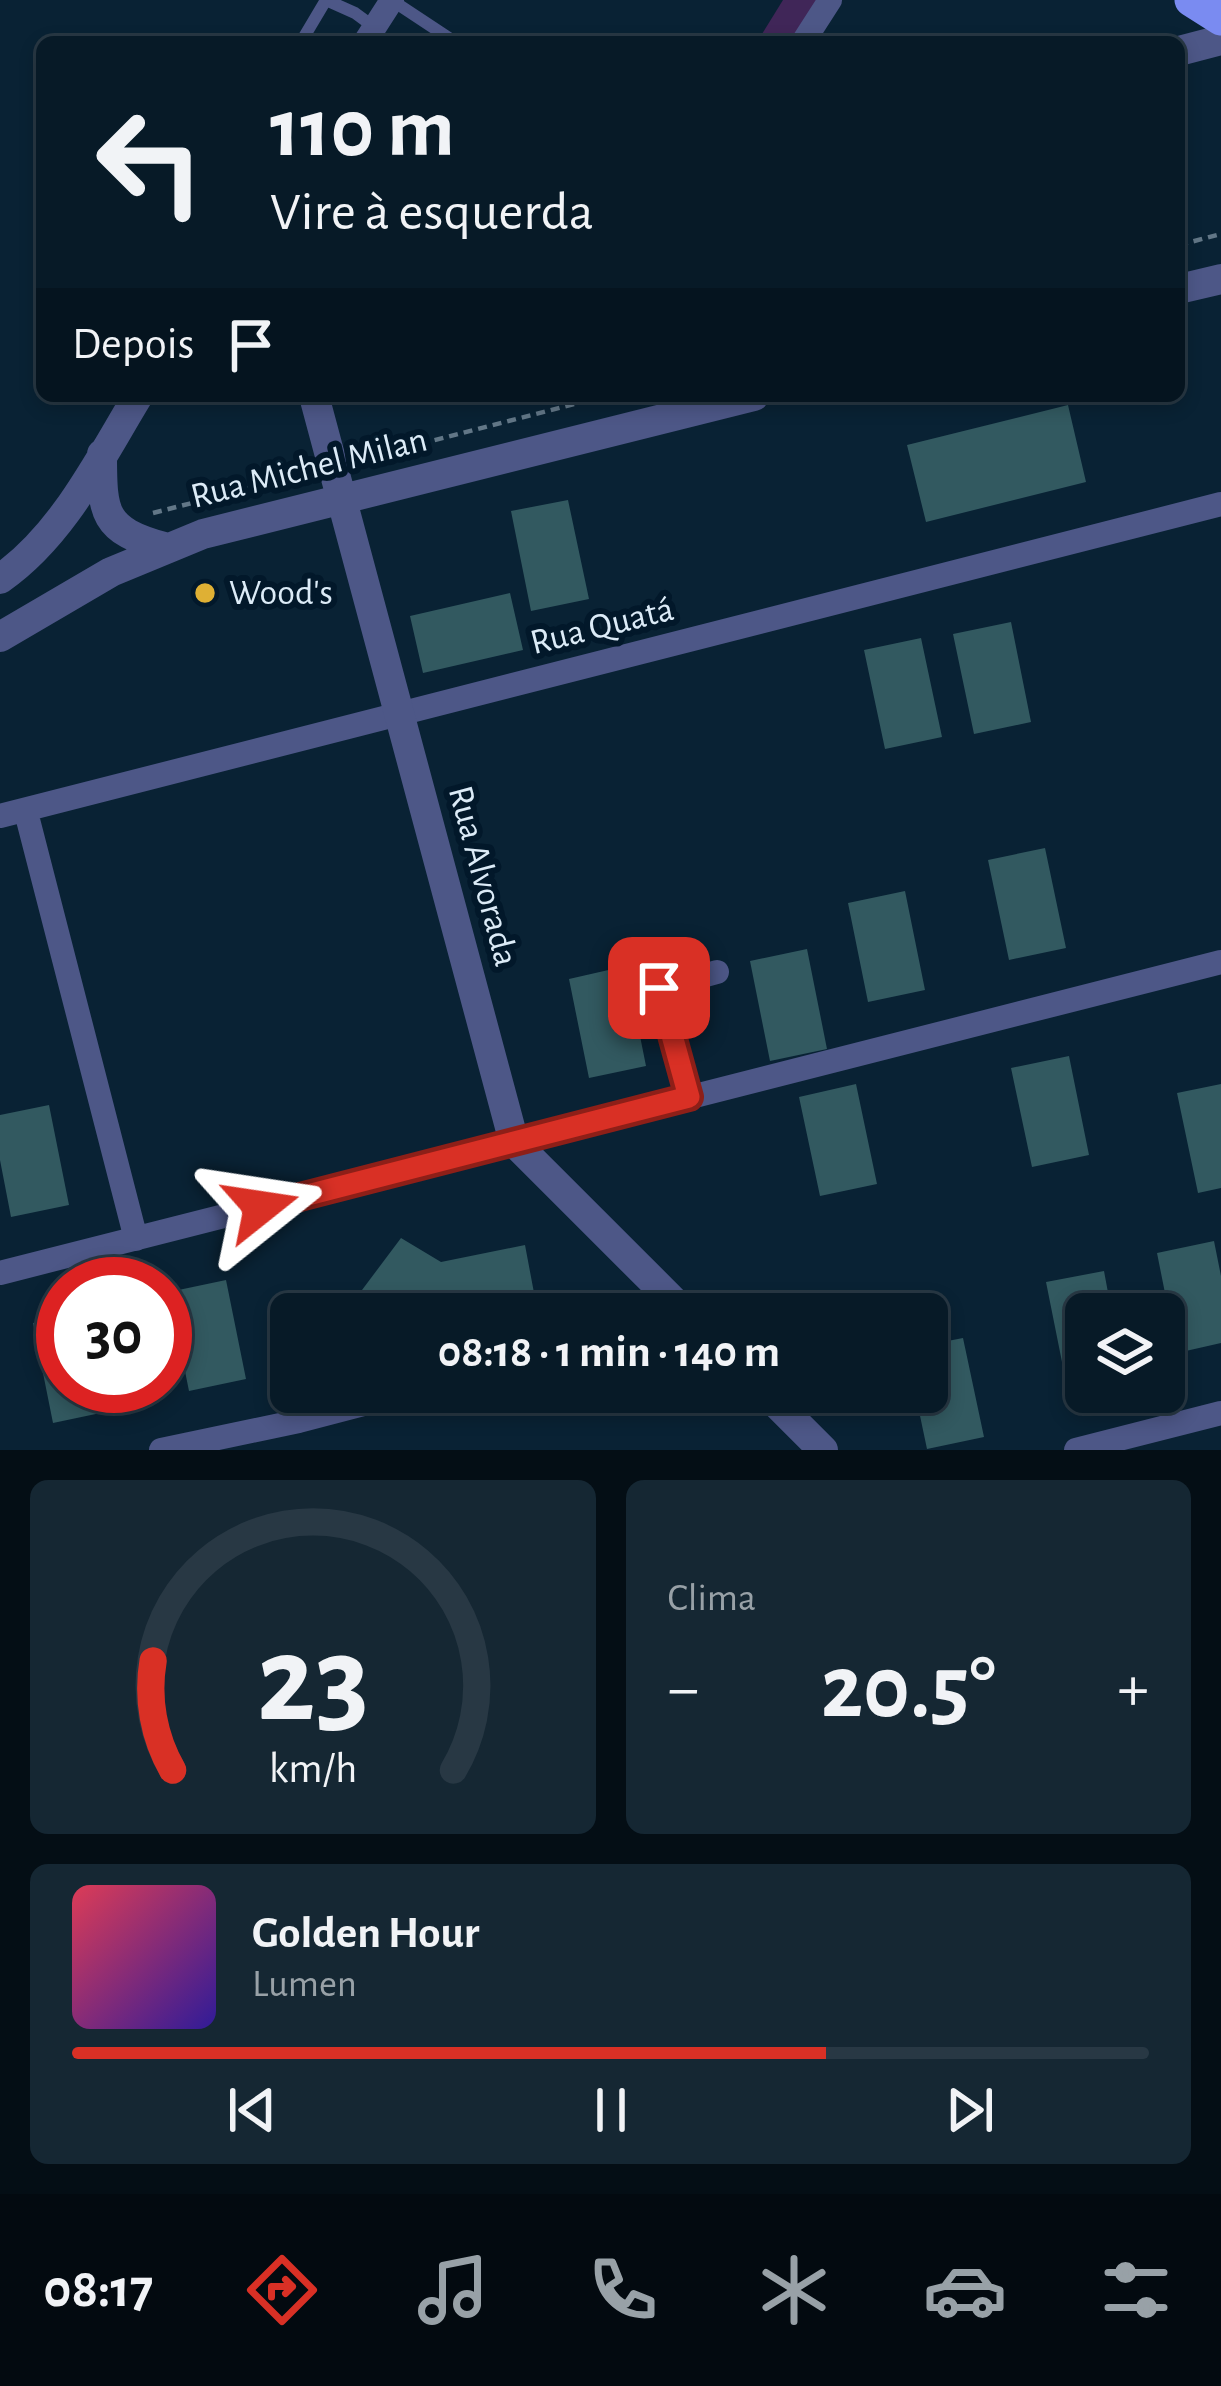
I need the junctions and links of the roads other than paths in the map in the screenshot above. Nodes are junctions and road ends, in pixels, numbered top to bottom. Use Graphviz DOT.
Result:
graph roads {
  1 [pos="326,0"];
  2 [pos="392,0"];
  3 [pos="830,0"];
  4 [pos="1191,0"];
  5 [pos="1221,19"];
  6 [pos="369,34"];
  7 [pos="305,36"];
  8 [pos="446,36"];
  9 [pos="807,36"];
  10 [pos="1221,40"];
  11 [pos="1185,49"];
  12 [pos="1221,279"];
  13 [pos="1185,288"];
  14 [pos="134,402"];
  15 [pos="316,402"];
  16 [pos="730,402"];
  17 [pos="102,454"];
  18 [pos="342,499"];
  19 [pos="1221,504"];
  20 [pos="164,547"];
  21 [pos="15,560"];
  22 [pos="0,579"];
  23 [pos="0,637"];
  24 [pos="400,716"];
  25 [pos="13,814"];
  26 [pos="1221,962"];
  27 [pos="718,972"];
  28 [pos="689,1097"];
  29 [pos="514,1142"];
  30 [pos="136,1239"];
  31 [pos="0,1273"];
  32 [pos="665,1293"];
  33 [pos="330,1413"];
  34 [pos="786,1413"];
  35 [pos="1221,1414"];
  36 [pos="161,1450"];
  37 [pos="823,1450"];
  38 [pos="1076,1450"];
  1 -- 6 [label="lane"];
  1 -- 7 [label="lane"];
  2 -- 6 [label="street"];
  2 -- 8 [label="lane"];
  3 -- 9 [label="street"];
  4 -- 5 [label="main road"];
  10 -- 11 [label="street"];
  12 -- 13 [label="street"];
  14 -- 17 [label="street"];
  15 -- 18 [label="street, Rua Alvorada"];
  16 -- 18 [label="street, Rua Michel Milan"];
  17 -- 20 [label="street"];
  17 -- 21 [label="street"];
  18 -- 20 [label="street, Rua Michel Milan"];
  18 -- 24 [label="street, Rua Alvorada"];
  19 -- 24 [label="street, Rua Quatá"];
  20 -- 23 [label="street, Rua Michel Milan"];
  21 -- 22 [label="street"];
  24 -- 25 [label="street, Rua Quatá"];
  24 -- 29 [label="street, Rua Alvorada"];
  25 -- 30 [label="street"];
  26 -- 28 [label="street"];
  27 -- 28 [label="street"];
  28 -- 29 [label="street"];
  29 -- 30 [label="street"];
  29 -- 32 [label="street"];
  30 -- 31 [label="street"];
  33 -- 36 [label="street"];
  34 -- 37 [label="street"];
  35 -- 38 [label="street"];
}
